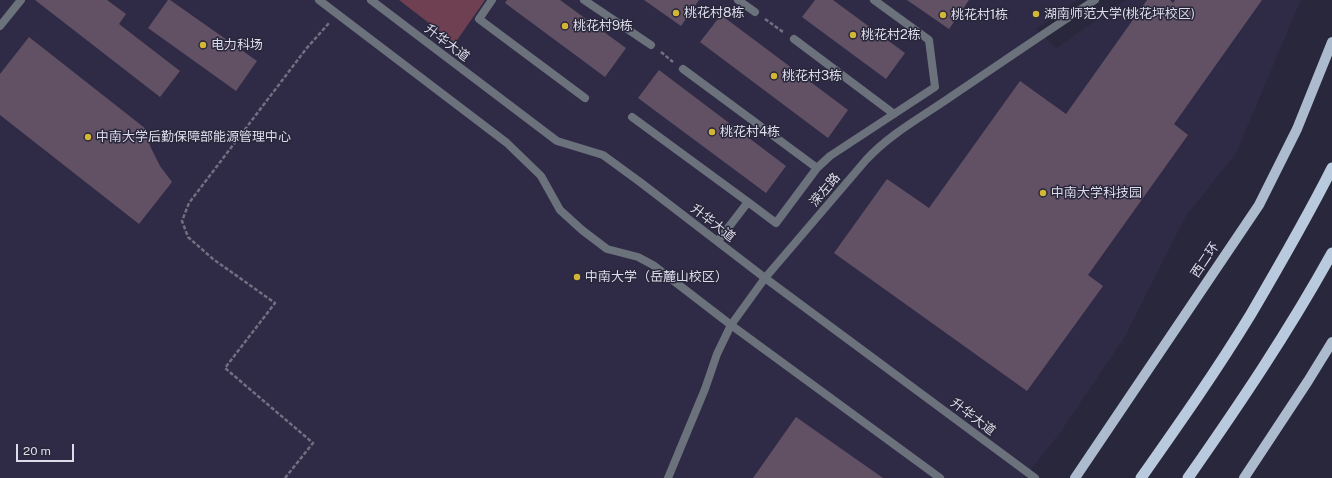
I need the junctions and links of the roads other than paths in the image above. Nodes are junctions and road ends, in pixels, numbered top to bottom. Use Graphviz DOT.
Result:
graph roads {
  1 [pos="21,0"];
  2 [pos="319,0"];
  3 [pos="371,0"];
  4 [pos="492,0"];
  5 [pos="584,0"];
  6 [pos="738,0"];
  7 [pos="874,0"];
  8 [pos="1096,0"];
  9 [pos="754,12"];
  10 [pos="0,26"];
  11 [pos="794,39"];
  12 [pos="1332,42"];
  13 [pos="651,45"];
  14 [pos="682,69"];
  15 [pos="585,98"];
  16 [pos="894,114"];
  17 [pos="632,116"];
  18 [pos="817,168"];
  19 [pos="1332,168"];
  20 [pos="748,202"];
  21 [pos="718,242"];
  22 [pos="1332,253"];
  23 [pos="765,278"];
  24 [pos="731,325"];
  25 [pos="1332,342"];
  26 [pos="668,478"];
  27 [pos="940,478"];
  28 [pos="1035,478"];
  29 [pos="1075,478"];
  30 [pos="1142,478"];
  31 [pos="1188,478"];
  32 [pos="1244,478"];
  1 -- 10 [label="street"];
  2 -- 24 [label="street"];
  3 -- 21 [label="street, 升华大道"];
  4 -- 15 [label="street"];
  5 -- 13 [label="street"];
  6 -- 9 [label="street"];
  7 -- 16 [label="street"];
  8 -- 23 [label="street, 溁左路"];
  11 -- 16 [label="street"];
  12 -- 29 [label="main road, 西二环"];
  14 -- 18 [label="street"];
  16 -- 18 [label="street"];
  17 -- 20 [label="street"];
  18 -- 20 [label="street"];
  19 -- 30 [label="highway"];
  20 -- 21 [label="street"];
  21 -- 23 [label="street, 升华大道"];
  22 -- 31 [label="highway"];
  23 -- 24 [label="street, 溁左路"];
  23 -- 28 [label="street, 升华大道"];
  24 -- 26 [label="street, 溁左路"];
  24 -- 27 [label="street"];
  25 -- 32 [label="main road"];
}
